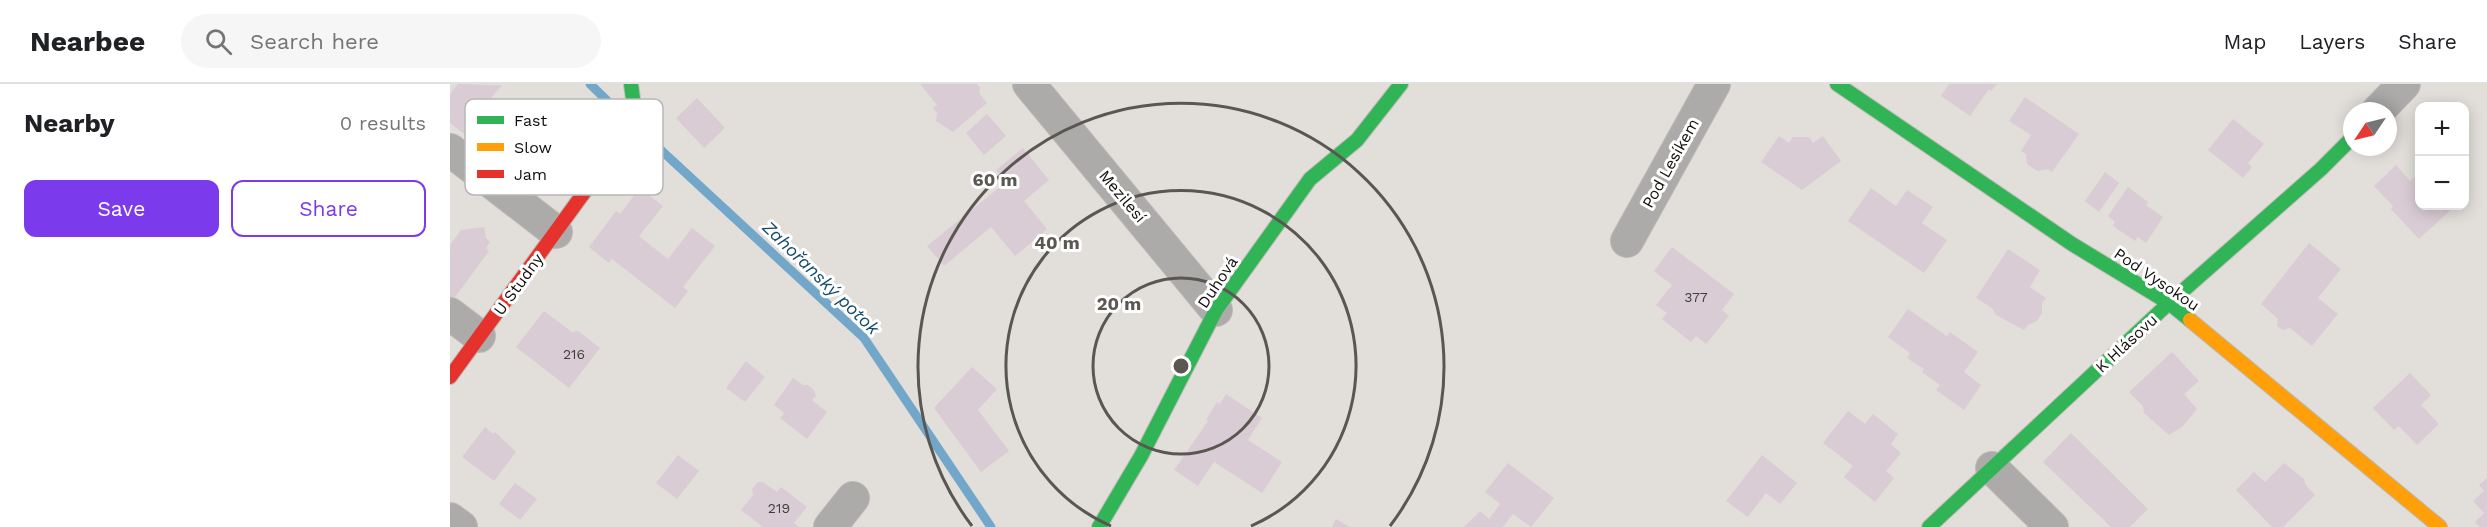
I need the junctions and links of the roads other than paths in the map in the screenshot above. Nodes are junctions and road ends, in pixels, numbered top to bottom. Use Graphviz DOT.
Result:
graph roads {
  1 [pos="632,84"];
  2 [pos="1029,84"];
  3 [pos="1401,84"];
  4 [pos="1714,84"];
  5 [pos="1837,84"];
  6 [pos="2404,84"];
  7 [pos="634,99"];
  8 [pos="2387,102"];
  9 [pos="2343,147"];
  10 [pos="450,150"];
  11 [pos="465,162"];
  12 [pos="508,195"];
  13 [pos="583,195"];
  14 [pos="556,232"];
  15 [pos="1627,241"];
  16 [pos="2169,303"];
  17 [pos="1216,310"];
  18 [pos="450,314"];
  19 [pos="479,336"];
  20 [pos="450,377"];
  21 [pos="1992,468"];
  22 [pos="853,498"];
  23 [pos="450,519"];
  24 [pos="461,527"];
  25 [pos="830,527"];
  26 [pos="1099,527"];
  27 [pos="1929,527"];
  28 [pos="2052,527"];
  29 [pos="2440,527"];
  1 -- 7 [label="street, U Studny"];
  2 -- 17 [label="street, Mezilesí"];
  3 -- 17 [label="street, Duhová"];
  4 -- 15 [label="street, Pod Lesíkem"];
  5 -- 16 [label="street, Pod Vysokou"];
  6 -- 8 [label="street"];
  9 -- 16 [label="street, K Hlásovu"];
  10 -- 11 [label="street"];
  12 -- 14 [label="street"];
  13 -- 14 [label="street, U Studny"];
  14 -- 19 [label="street, U Studny"];
  16 -- 21 [label="street, K Hlásovu"];
  16 -- 29 [label="street, Pod Vysokou"];
  17 -- 26 [label="street, Duhová"];
  18 -- 19 [label="street"];
  19 -- 20 [label="street, U Studny"];
  21 -- 27 [label="street, K Hlásovu"];
  21 -- 28 [label="street"];
  22 -- 25 [label="street"];
  23 -- 24 [label="street"];
}
